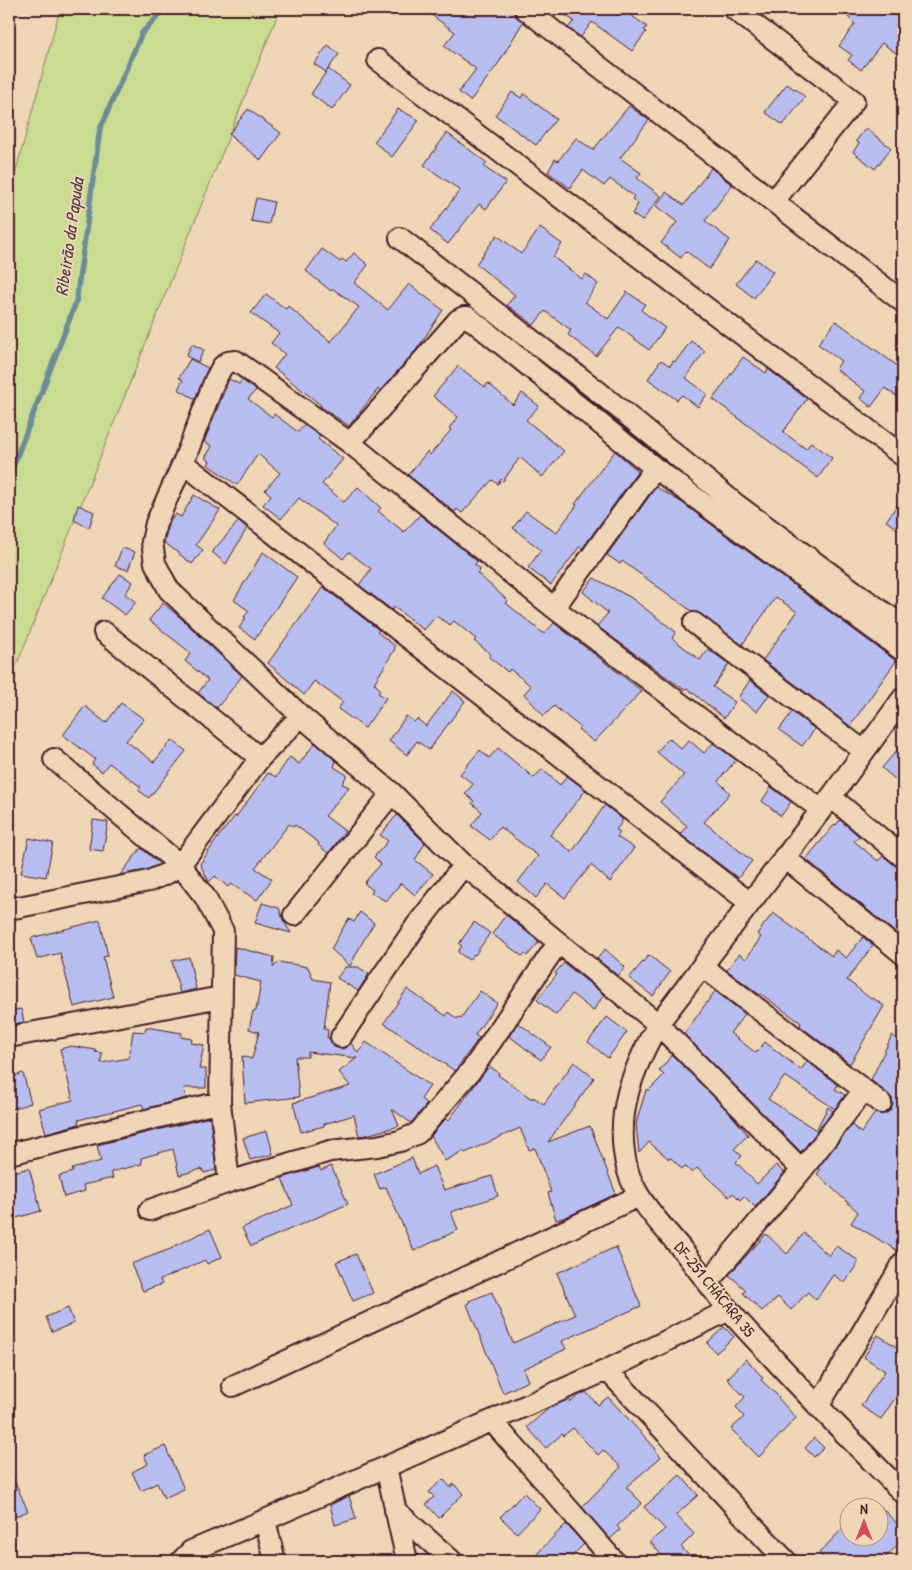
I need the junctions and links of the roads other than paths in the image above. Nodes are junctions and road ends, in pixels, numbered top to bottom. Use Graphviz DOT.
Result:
graph roads {
  1 [pos="525,9"];
  2 [pos="734,9"];
  3 [pos="378,60"];
  4 [pos="774,201"];
  5 [pos="400,238"];
  6 [pos="903,302"];
  7 [pos="350,443"];
  8 [pos="903,456"];
  9 [pos="183,463"];
  10 [pos="655,468"];
  11 [pos="554,608"];
  12 [pos="694,623"];
  13 [pos="903,626"];
  14 [pos="104,632"];
  15 [pos="903,651"];
  16 [pos="903,698"];
  17 [pos="301,716"];
  18 [pos="864,751"];
  19 [pos="260,758"];
  20 [pos="54,759"];
  21 [pos="392,793"];
  22 [pos="826,803"];
  23 [pos="784,857"];
  24 [pos="903,857"];
  25 [pos="180,865"];
  26 [pos="464,866"];
  27 [pos="750,904"];
  28 [pos="9,909"];
  29 [pos="294,915"];
  30 [pos="558,943"];
  31 [pos="903,954"];
  32 [pos="702,966"];
  33 [pos="221,997"];
  34 [pos="658,1024"];
  35 [pos="9,1037"];
  36 [pos="341,1038"];
  37 [pos="864,1090"];
  38 [pos="220,1102"];
  39 [pos="881,1103"];
  40 [pos="9,1154"];
  41 [pos="802,1170"];
  42 [pos="229,1182"];
  43 [pos="639,1196"];
  44 [pos="150,1210"];
  45 [pos="903,1263"];
  46 [pos="708,1282"];
  47 [pos="729,1310"];
  48 [pos="607,1370"];
  49 [pos="233,1386"];
  50 [pos="818,1407"];
  51 [pos="492,1420"];
  52 [pos="386,1467"];
  53 [pos="903,1493"];
  54 [pos="395,1510"];
  55 [pos="265,1520"];
  56 [pos="181,1561"];
  57 [pos="275,1561"];
  58 [pos="407,1561"];
  59 [pos="452,1561"];
  60 [pos="614,1561"];
  61 [pos="786,1561"];
  1 -- 4 [label="street"];
  2 -- 4 [label="street"];
  3 -- 8 [label="street"];
  4 -- 6 [label="street"];
  5 -- 13 [label="street"];
  7 -- 9 [label="street"];
  7 -- 10 [label="street"];
  7 -- 11 [label="street"];
  9 -- 17 [label="street"];
  9 -- 27 [label="street"];
  10 -- 11 [label="street"];
  10 -- 15 [label="street"];
  11 -- 22 [label="street"];
  12 -- 18 [label="street"];
  14 -- 19 [label="street"];
  16 -- 18 [label="street, DF-251 CHÁCARA 35"];
  17 -- 19 [label="street"];
  17 -- 21 [label="street"];
  18 -- 22 [label="street, DF-251 CHÁCARA 35"];
  19 -- 25 [label="street"];
  20 -- 25 [label="street"];
  21 -- 26 [label="street"];
  21 -- 29 [label="street"];
  22 -- 23 [label="street, DF-251 CHÁCARA 35"];
  22 -- 24 [label="street"];
  23 -- 27 [label="street, DF-251 CHÁCARA 35"];
  23 -- 31 [label="street"];
  25 -- 28 [label="street"];
  25 -- 33 [label="street"];
  26 -- 30 [label="street"];
  26 -- 36 [label="street"];
  27 -- 32 [label="street, DF-251 CHÁCARA 35"];
  30 -- 34 [label="street"];
  30 -- 42 [label="street"];
  32 -- 34 [label="street, DF-251 CHÁCARA 35"];
  32 -- 37 [label="street"];
  33 -- 35 [label="street"];
  33 -- 38 [label="street"];
  34 -- 41 [label="street"];
  34 -- 43 [label="street, DF-251 CHÁCARA 35"];
  37 -- 39 [label="street"];
  37 -- 41 [label="street"];
  38 -- 40 [label="street"];
  38 -- 42 [label="street"];
  41 -- 46 [label="street"];
  42 -- 44 [label="street"];
  43 -- 46 [label="street, DF-251 CHÁCARA 35"];
  43 -- 49 [label="street"];
  45 -- 50 [label="street"];
  46 -- 47 [label="street, DF-251 CHÁCARA 35"];
  47 -- 48 [label="street"];
  47 -- 50 [label="street, DF-251 CHÁCARA 35"];
  48 -- 51 [label="street"];
  48 -- 61 [label="street"];
  50 -- 53 [label="street, DF-251 CHÁCARA 35"];
  51 -- 52 [label="street"];
  51 -- 60 [label="street"];
  52 -- 54 [label="street"];
  52 -- 55 [label="street"];
  54 -- 58 [label="street"];
  54 -- 59 [label="street"];
  55 -- 56 [label="street"];
  55 -- 57 [label="street"];
}
